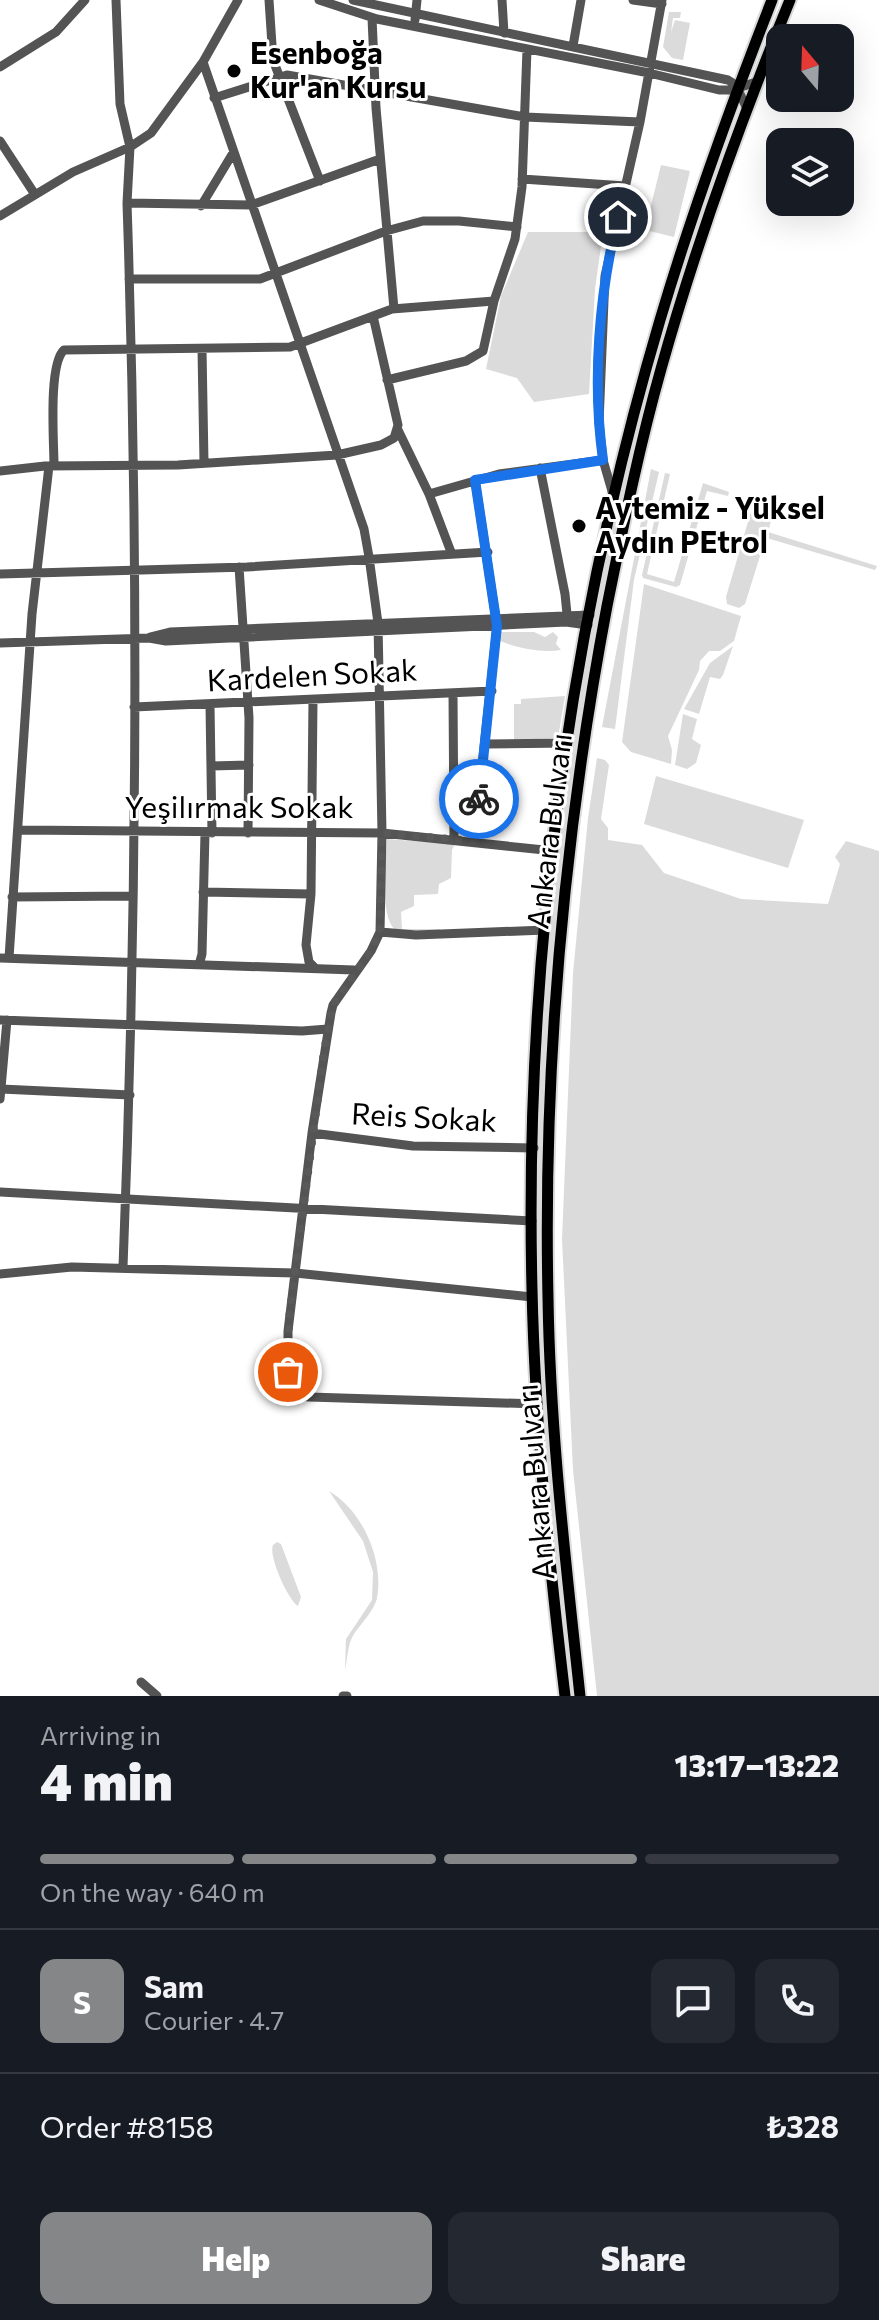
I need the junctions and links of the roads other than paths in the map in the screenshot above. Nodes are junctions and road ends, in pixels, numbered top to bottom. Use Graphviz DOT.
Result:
graph roads {
  1 [pos="85,0"];
  2 [pos="116,0"];
  3 [pos="238,0"];
  4 [pos="269,0"];
  5 [pos="319,0"];
  6 [pos="353,0"];
  7 [pos="417,0"];
  8 [pos="502,0"];
  9 [pos="581,0"];
  10 [pos="633,0"];
  11 [pos="772,0"];
  12 [pos="790,0"];
  13 [pos="662,2"];
  14 [pos="372,18"];
  15 [pos="415,20"];
  16 [pos="504,33"];
  17 [pos="573,46"];
  18 [pos="527,49"];
  19 [pos="651,61"];
  20 [pos="203,62"];
  21 [pos="0,67"];
  22 [pos="649,73"];
  23 [pos="279,75"];
  24 [pos="756,82"];
  25 [pos="738,89"];
  26 [pos="376,91"];
  27 [pos="214,98"];
  28 [pos="747,109"];
  29 [pos="525,117"];
  30 [pos="640,122"];
  31 [pos="0,141"];
  32 [pos="130,147"];
  33 [pos="233,153"];
  34 [pos="380,159"];
  35 [pos="522,179"];
  36 [pos="320,181"];
  37 [pos="625,186"];
  38 [pos="34,193"];
  39 [pos="127,203"];
  40 [pos="251,205"];
  41 [pos="201,206"];
  42 [pos="0,216"];
  43 [pos="517,227"];
  44 [pos="386,231"];
  45 [pos="275,275"];
  46 [pos="129,279"];
  47 [pos="494,301"];
  48 [pos="394,309"];
  49 [pos="373,316"];
  50 [pos="298,345"];
  51 [pos="130,348"];
  52 [pos="202,349"];
  53 [pos="387,380"];
  54 [pos="398,430"];
  55 [pos="337,455"];
  56 [pos="603,460"];
  57 [pos="204,463"];
  58 [pos="133,465"];
  59 [pos="51,466"];
  60 [pos="540,468"];
  61 [pos="0,471"];
  62 [pos="475,480"];
  63 [pos="429,494"];
  64 [pos="614,498"];
  65 [pos="451,552"];
  66 [pos="488,552"];
  67 [pos="370,558"];
  68 [pos="239,567"];
  69 [pos="133,570"];
  70 [pos="0,574"];
  71 [pos="38,574"];
  72 [pos="567,614"];
  73 [pos="589,620"];
  74 [pos="497,622"];
  75 [pos="378,627"];
  76 [pos="244,633"];
  77 [pos="134,638"];
  78 [pos="30,642"];
  79 [pos="0,643"];
  80 [pos="492,691"];
  81 [pos="453,693"];
  82 [pos="377,697"];
  83 [pos="313,700"];
  84 [pos="247,701"];
  85 [pos="210,705"];
  86 [pos="134,707"];
  87 [pos="568,743"];
  88 [pos="486,744"];
  89 [pos="249,765"];
  90 [pos="211,766"];
  91 [pos="19,830"];
  92 [pos="133,832"];
  93 [pos="208,833"];
  94 [pos="248,833"];
  95 [pos="382,833"];
  96 [pos="312,834"];
  97 [pos="454,839"];
  98 [pos="474,841"];
  99 [pos="554,851"];
  100 [pos="203,892"];
  101 [pos="311,894"];
  102 [pos="133,896"];
  103 [pos="12,897"];
  104 [pos="545,930"];
  105 [pos="380,932"];
  106 [pos="5,958"];
  107 [pos="132,963"];
  108 [pos="199,965"];
  109 [pos="315,968"];
  110 [pos="354,970"];
  111 [pos="4,1020"];
  112 [pos="130,1027"];
  113 [pos="328,1029"];
  114 [pos="1,1089"];
  115 [pos="130,1095"];
  116 [pos="0,1099"];
  117 [pos="312,1133"];
  118 [pos="534,1148"];
  119 [pos="0,1192"];
  120 [pos="126,1199"];
  121 [pos="303,1209"];
  122 [pos="532,1221"];
  123 [pos="123,1267"];
  124 [pos="295,1273"];
  125 [pos="0,1274"];
  126 [pos="532,1297"];
  127 [pos="538,1404"];
  128 [pos="141,1682"];
  129 [pos="157,1696"];
  130 [pos="565,1696"];
  131 [pos="580,1696"];
  1 -- 21 [label="street"];
  2 -- 32 [label="street"];
  3 -- 20 [label="street"];
  4 -- 23 [label="street"];
  5 -- 14 [label="street"];
  6 -- 15 [label="street"];
  7 -- 15 [label="street"];
  8 -- 16 [label="street"];
  9 -- 17 [label="street"];
  10 -- 13 [label="street"];
  11 -- 25 [label="main road, Ankara Bulvarı"];
  12 -- 24 [label="main road, Ankara Bulvarı"];
  13 -- 19 [label="street"];
  14 -- 15 [label="street"];
  14 -- 26 [label="street"];
  15 -- 16 [label="street"];
  15 -- 18 [label="street"];
  16 -- 17 [label="street"];
  17 -- 19 [label="street"];
  18 -- 22 [label="street"];
  18 -- 29 [label="street"];
  19 -- 22 [label="street"];
  19 -- 25 [label="street"];
  20 -- 27 [label="street"];
  20 -- 32 [label="street"];
  22 -- 25 [label="street"];
  22 -- 30 [label="street"];
  23 -- 26 [label="street"];
  23 -- 27 [label="street"];
  23 -- 36 [label="street"];
  24 -- 25 [label="street"];
  24 -- 28 [label="main road, Ankara Bulvarı"];
  25 -- 28 [label="street"];
  25 -- 64 [label="main road, Ankara Bulvarı"];
  26 -- 29 [label="street"];
  26 -- 34 [label="street"];
  27 -- 33 [label="street"];
  28 -- 131 [label="main road, Ankara Bulvarı"];
  29 -- 30 [label="street"];
  29 -- 35 [label="street"];
  30 -- 37 [label="street"];
  31 -- 38 [label="street"];
  32 -- 38 [label="street"];
  32 -- 39 [label="street"];
  33 -- 40 [label="street"];
  33 -- 41 [label="street"];
  34 -- 36 [label="street"];
  34 -- 44 [label="street"];
  35 -- 37 [label="street"];
  35 -- 43 [label="street"];
  36 -- 40 [label="street"];
  37 -- 56 [label="street"];
  38 -- 42 [label="street"];
  39 -- 41 [label="street"];
  39 -- 46 [label="street"];
  40 -- 41 [label="street"];
  40 -- 45 [label="street"];
  43 -- 44 [label="street"];
  43 -- 47 [label="street"];
  44 -- 45 [label="street"];
  44 -- 48 [label="street"];
  45 -- 46 [label="street"];
  45 -- 50 [label="street"];
  46 -- 51 [label="street"];
  47 -- 48 [label="street"];
  47 -- 53 [label="street"];
  48 -- 49 [label="street"];
  49 -- 50 [label="street"];
  49 -- 53 [label="street"];
  50 -- 52 [label="street"];
  50 -- 55 [label="street"];
  51 -- 52 [label="street"];
  51 -- 58 [label="street"];
  51 -- 59 [label="street"];
  52 -- 57 [label="street"];
  53 -- 54 [label="street"];
  54 -- 55 [label="street"];
  54 -- 63 [label="street"];
  55 -- 57 [label="street"];
  55 -- 67 [label="street"];
  56 -- 60 [label="street"];
  56 -- 64 [label="street"];
  57 -- 58 [label="street"];
  58 -- 59 [label="street"];
  58 -- 69 [label="street"];
  59 -- 61 [label="street"];
  59 -- 71 [label="street"];
  60 -- 62 [label="street"];
  60 -- 72 [label="street"];
  62 -- 63 [label="street"];
  62 -- 66 [label="street"];
  63 -- 65 [label="street"];
  64 -- 73 [label="main road, Ankara Bulvarı"];
  65 -- 66 [label="street"];
  65 -- 67 [label="street"];
  66 -- 74 [label="street"];
  67 -- 68 [label="street"];
  67 -- 75 [label="street"];
  68 -- 69 [label="street"];
  68 -- 76 [label="street"];
  69 -- 71 [label="street"];
  69 -- 77 [label="street"];
  70 -- 71 [label="street"];
  71 -- 78 [label="street"];
  72 -- 73 [label="street"];
  72 -- 74 [label="street"];
  73 -- 74 [label="street"];
  73 -- 87 [label="main road, Ankara Bulvarı"];
  74 -- 75 [label="street"];
  74 -- 80 [label="street"];
  75 -- 76 [label="street"];
  75 -- 82 [label="street"];
  76 -- 77 [label="street"];
  76 -- 84 [label="street"];
  77 -- 78 [label="street"];
  77 -- 86 [label="street"];
  78 -- 79 [label="street"];
  78 -- 91 [label="street"];
  80 -- 81 [label="street, Kardelen Sokak"];
  80 -- 88 [label="street"];
  81 -- 82 [label="street, Kardelen Sokak"];
  81 -- 97 [label="street"];
  82 -- 83 [label="street, Kardelen Sokak"];
  82 -- 95 [label="street"];
  83 -- 84 [label="street, Kardelen Sokak"];
  83 -- 96 [label="street"];
  84 -- 85 [label="street, Kardelen Sokak"];
  84 -- 89 [label="street"];
  85 -- 86 [label="street, Kardelen Sokak"];
  85 -- 90 [label="street"];
  86 -- 92 [label="street"];
  87 -- 88 [label="street"];
  87 -- 99 [label="main road, Ankara Bulvarı"];
  88 -- 98 [label="street"];
  89 -- 90 [label="street"];
  89 -- 94 [label="street"];
  90 -- 93 [label="street"];
  91 -- 92 [label="street, Yeşilırmak Sokak"];
  91 -- 103 [label="street"];
  92 -- 93 [label="street, Yeşilırmak Sokak"];
  92 -- 102 [label="street"];
  93 -- 94 [label="street, Yeşilırmak Sokak"];
  93 -- 100 [label="street"];
  94 -- 96 [label="street, Yeşilırmak Sokak"];
  95 -- 96 [label="street, Yeşilırmak Sokak"];
  95 -- 97 [label="street, Yeşilırmak Sokak"];
  95 -- 105 [label="street"];
  96 -- 101 [label="street"];
  97 -- 98 [label="street, Yeşilırmak Sokak"];
  98 -- 99 [label="street, Yeşilırmak Sokak"];
  99 -- 104 [label="main road, Ankara Bulvarı"];
  100 -- 101 [label="street"];
  100 -- 108 [label="street"];
  101 -- 109 [label="street"];
  102 -- 103 [label="street"];
  102 -- 107 [label="street"];
  103 -- 106 [label="street"];
  104 -- 105 [label="street"];
  104 -- 118 [label="main road, Ankara Bulvarı"];
  105 -- 110 [label="street"];
  106 -- 107 [label="street"];
  107 -- 108 [label="street"];
  107 -- 112 [label="street"];
  108 -- 109 [label="street"];
  109 -- 110 [label="street"];
  110 -- 113 [label="street"];
  111 -- 112 [label="street"];
  111 -- 114 [label="street"];
  112 -- 113 [label="street"];
  112 -- 115 [label="street"];
  113 -- 117 [label="street"];
  114 -- 115 [label="street"];
  114 -- 116 [label="street"];
  115 -- 120 [label="street"];
  117 -- 118 [label="street, Reis Sokak"];
  117 -- 121 [label="street"];
  118 -- 122 [label="main road, Ankara Bulvarı"];
  119 -- 120 [label="street"];
  120 -- 121 [label="street"];
  120 -- 123 [label="street"];
  121 -- 122 [label="street"];
  121 -- 124 [label="street"];
  122 -- 126 [label="main road, Ankara Bulvarı"];
  123 -- 124 [label="street"];
  123 -- 125 [label="street"];
  124 -- 126 [label="street"];
  124 -- 127 [label="street"];
  126 -- 127 [label="main road, Ankara Bulvarı"];
  127 -- 130 [label="main road, Ankara Bulvarı"];
  128 -- 129 [label="street"];
}
